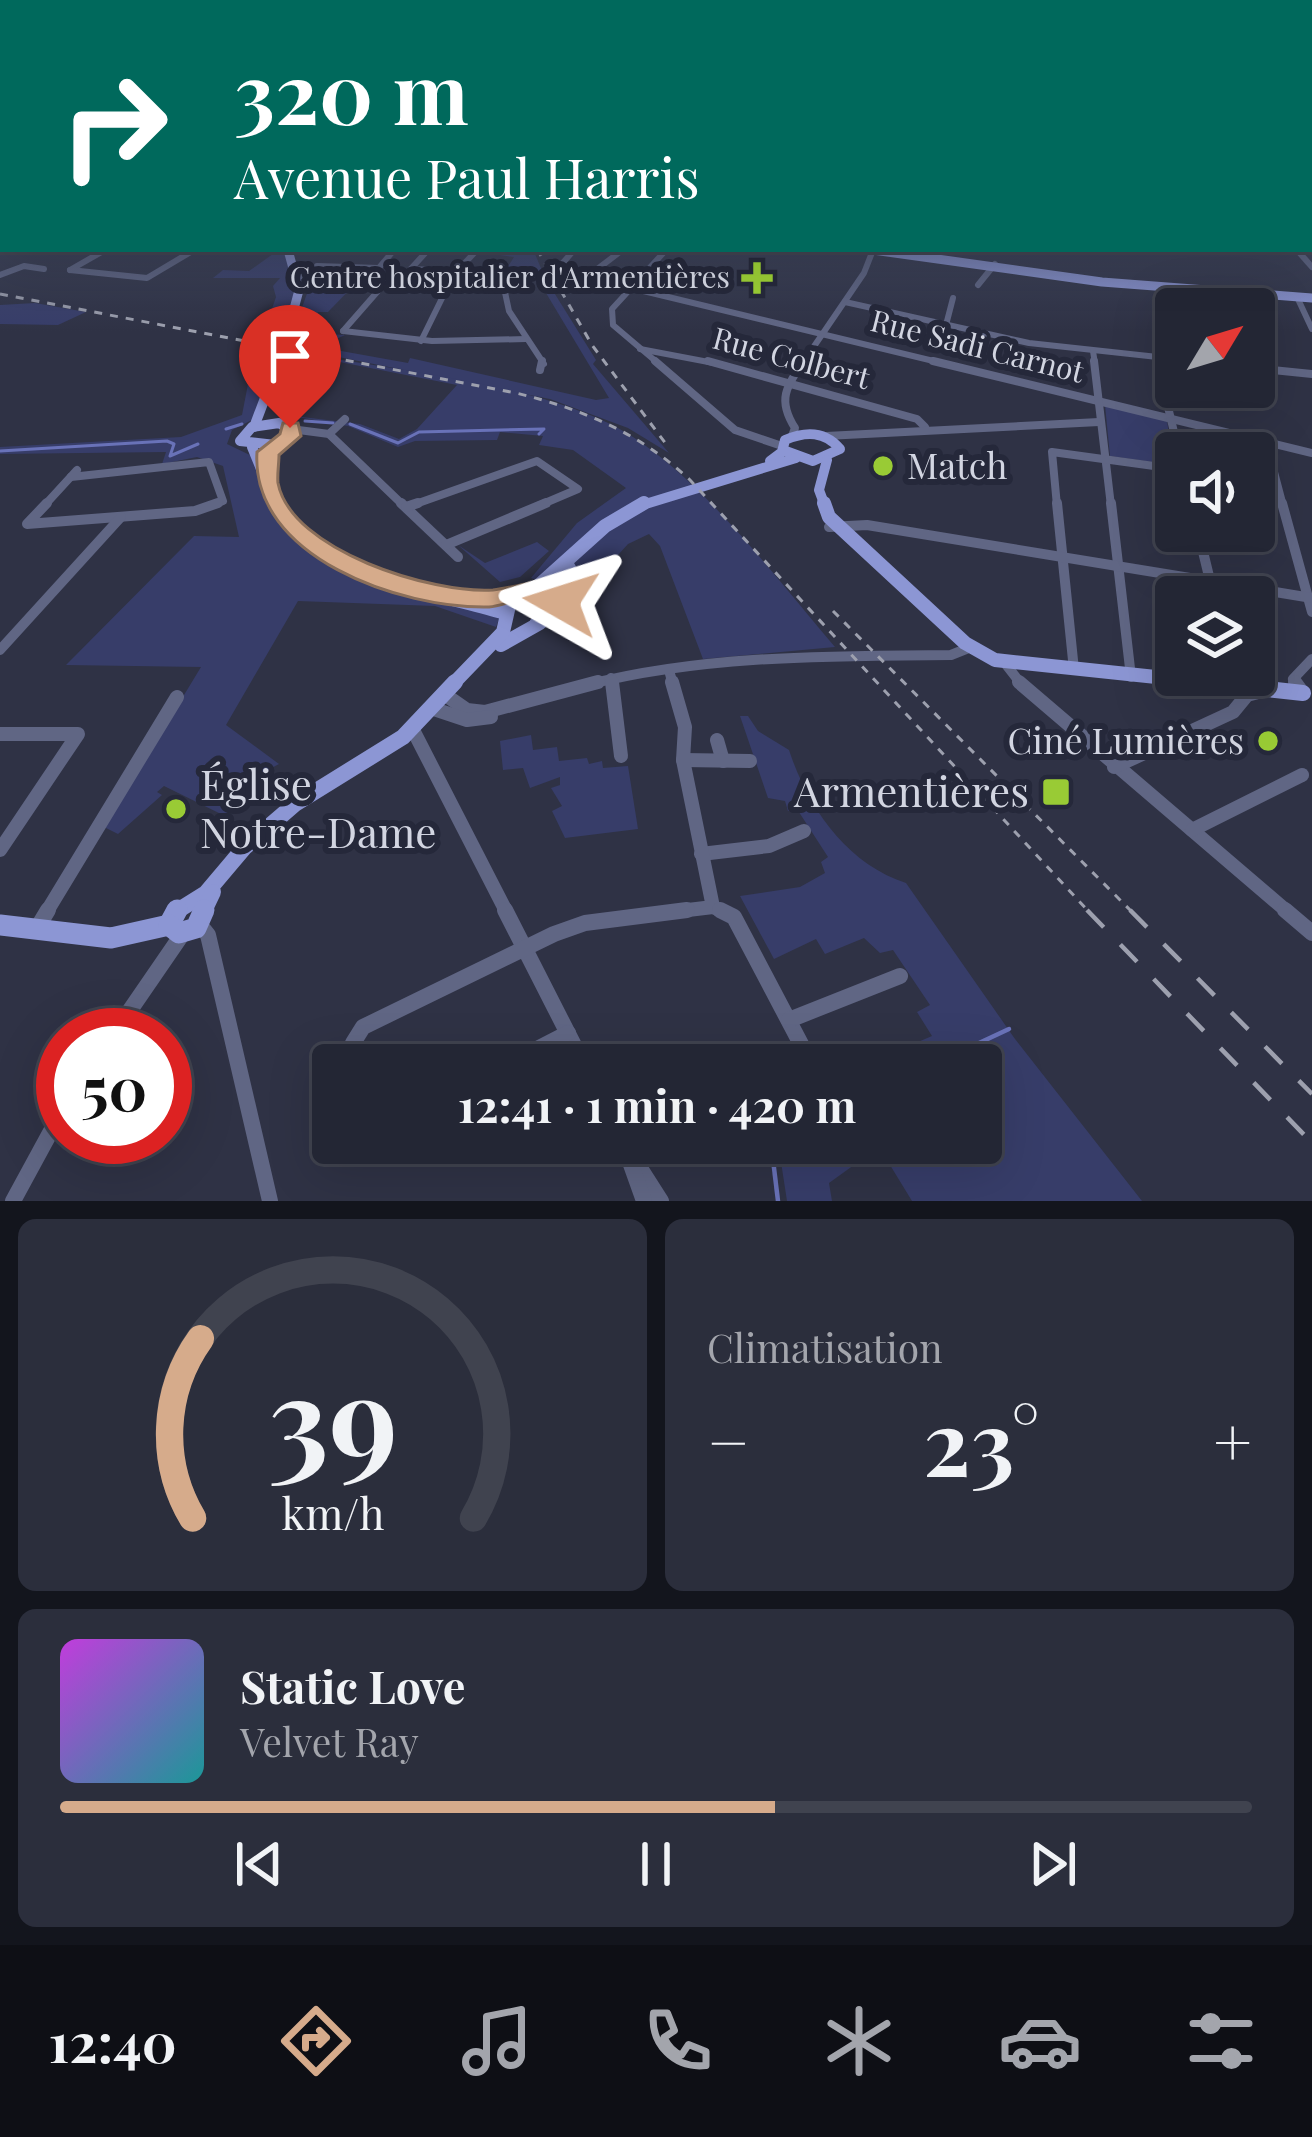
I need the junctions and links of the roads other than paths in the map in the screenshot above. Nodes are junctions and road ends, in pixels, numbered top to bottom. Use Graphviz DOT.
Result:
graph roads {
  1 [pos="101,252"];
  2 [pos="191,252"];
  3 [pos="289,252"];
  4 [pos="392,252"];
  5 [pos="427,252"];
  6 [pos="475,252"];
  7 [pos="572,252"];
  8 [pos="620,252"];
  9 [pos="664,252"];
  10 [pos="873,252"];
  11 [pos="900,252"];
  12 [pos="995,264"];
  13 [pos="317,266"];
  14 [pos="378,268"];
  15 [pos="44,269"];
  16 [pos="411,269"];
  17 [pos="457,271"];
  18 [pos="2,275"];
  19 [pos="298,276"];
  20 [pos="585,277"];
  21 [pos="325,281"];
  22 [pos="368,281"];
  23 [pos="385,283"];
  24 [pos="397,284"];
  25 [pos="447,284"];
  26 [pos="978,285"];
  27 [pos="633,287"];
  28 [pos="1182,288"];
  29 [pos="299,290"];
  30 [pos="1275,295"];
  31 [pos="1297,297"];
  32 [pos="953,298"];
  33 [pos="1312,298"];
  34 [pos="845,302"];
  35 [pos="946,325"];
  36 [pos="1312,329"];
  37 [pos="824,335"];
  38 [pos="526,338"];
  39 [pos="422,341"];
  40 [pos="640,349"];
  41 [pos="1093,352"];
  42 [pos="1155,357"];
  43 [pos="540,370"];
  44 [pos="1275,370"];
  45 [pos="1312,374"];
  46 [pos="792,384"];
  47 [pos="1096,400"];
  48 [pos="266,406"];
  49 [pos="1168,408"];
  50 [pos="345,419"];
  51 [pos="1170,419"];
  52 [pos="1099,422"];
  53 [pos="274,423"];
  54 [pos="254,427"];
  55 [pos="925,427"];
  56 [pos="1173,432"];
  57 [pos="1224,432"];
  58 [pos="865,433"];
  59 [pos="328,434"];
  60 [pos="821,435"];
  61 [pos="284,438"];
  62 [pos="786,442"];
  63 [pos="1275,444"];
  64 [pos="839,446"];
  65 [pos="252,447"];
  66 [pos="1312,453"];
  67 [pos="800,459"];
  68 [pos="1104,459"];
  69 [pos="826,460"];
  70 [pos="757,466"];
  71 [pos="1155,466"];
  72 [pos="265,468"];
  73 [pos="1275,476"];
  74 [pos="406,507"];
  75 [pos="121,517"];
  76 [pos="839,532"];
  77 [pos="446,545"];
  78 [pos="578,553"];
  79 [pos="458,557"];
  80 [pos="1062,558"];
  81 [pos="1117,566"];
  82 [pos="1183,576"];
  83 [pos="525,591"];
  84 [pos="1275,591"];
  85 [pos="458,597"];
  86 [pos="1310,597"];
  87 [pos="560,601"];
  88 [pos="1312,612"];
  89 [pos="506,615"];
  90 [pos="541,623"];
  91 [pos="971,647"];
  92 [pos="0,650"];
  93 [pos="1312,659"];
  94 [pos="1004,662"];
  95 [pos="669,670"];
  96 [pos="1074,670"];
  97 [pos="1131,676"];
  98 [pos="611,678"];
  99 [pos="1155,679"];
  100 [pos="1275,690"];
  101 [pos="1308,693"];
  102 [pos="1236,696"];
  103 [pos="177,697"];
  104 [pos="442,703"];
  105 [pos="414,732"];
  106 [pos="0,734"];
  107 [pos="717,740"];
  108 [pos="621,755"];
  109 [pos="683,760"];
  110 [pos="750,760"];
  111 [pos="722,761"];
  112 [pos="1114,766"];
  113 [pos="1302,775"];
  114 [pos="1192,830"];
  115 [pos="804,831"];
  116 [pos="0,850"];
  117 [pos="700,854"];
  118 [pos="713,907"];
  119 [pos="189,919"];
  120 [pos="0,925"];
  121 [pos="35,932"];
  122 [pos="1312,933"];
  123 [pos="525,949"];
  124 [pos="900,976"];
  125 [pos="131,1008"];
  126 [pos="789,1020"];
  127 [pos="568,1034"];
  128 [pos="352,1044"];
  129 [pos="548,1044"];
  130 [pos="573,1044"];
  131 [pos="801,1044"];
  132 [pos="36,1159"];
  133 [pos="631,1164"];
  134 [pos="637,1164"];
  135 [pos="13,1201"];
  136 [pos="270,1201"];
  137 [pos="644,1201"];
  138 [pos="661,1201"];
  1 -- 2 [label="street"];
  3 -- 19 [label="main road"];
  4 -- 14 [label="street"];
  5 -- 16 [label="street"];
  6 -- 17 [label="street"];
  7 -- 20 [label="street, Rue Sadi Carnot"];
  8 -- 20 [label="street"];
  9 -- 27 [label="street"];
  10 -- 34 [label="street"];
  11 -- 12 [label="main road"];
  12 -- 26 [label="street"];
  12 -- 28 [label="main road"];
  13 -- 14 [label="street"];
  14 -- 22 [label="street"];
  15 -- 18 [label="street"];
  16 -- 17 [label="street"];
  16 -- 24 [label="street"];
  17 -- 25 [label="street"];
  19 -- 21 [label="street"];
  19 -- 29 [label="main road"];
  20 -- 27 [label="street, Rue Sadi Carnot"];
  21 -- 22 [label="street"];
  21 -- 29 [label="street"];
  22 -- 23 [label="street"];
  23 -- 24 [label="street"];
  23 -- 39 [label="street"];
  24 -- 25 [label="street"];
  25 -- 38 [label="street"];
  25 -- 39 [label="street"];
  27 -- 37 [label="street, Rue Sadi Carnot"];
  27 -- 40 [label="street"];
  29 -- 48 [label="main road"];
  30 -- 31 [label="main road"];
  31 -- 33 [label="main road"];
  31 -- 36 [label="street"];
  32 -- 35 [label="street"];
  34 -- 35 [label="street"];
  34 -- 37 [label="street"];
  35 -- 41 [label="street"];
  37 -- 46 [label="street"];
  37 -- 47 [label="street, Rue Sadi Carnot"];
  38 -- 39 [label="street"];
  38 -- 43 [label="street"];
  40 -- 46 [label="street, Rue Colbert"];
  40 -- 62 [label="street"];
  41 -- 42 [label="street"];
  41 -- 47 [label="street"];
  44 -- 45 [label="street"];
  46 -- 55 [label="street, Rue Colbert"];
  46 -- 60 [label="street"];
  46 -- 62 [label="street"];
  47 -- 51 [label="street, Rue Sadi Carnot"];
  47 -- 52 [label="street"];
  48 -- 53 [label="main road"];
  48 -- 54 [label="main road"];
  49 -- 51 [label="street"];
  50 -- 59 [label="street"];
  51 -- 56 [label="street"];
  51 -- 57 [label="street, Rue Sadi Carnot"];
  52 -- 55 [label="street"];
  52 -- 68 [label="street"];
  53 -- 54 [label="main road"];
  53 -- 61 [label="main road"];
  54 -- 65 [label="main road"];
  55 -- 58 [label="street"];
  58 -- 60 [label="street"];
  58 -- 64 [label="street"];
  59 -- 61 [label="street"];
  59 -- 74 [label="street"];
  60 -- 62 [label="main road"];
  60 -- 64 [label="main road"];
  61 -- 65 [label="main road"];
  61 -- 72 [label="main road"];
  62 -- 67 [label="main road"];
  62 -- 70 [label="main road"];
  63 -- 66 [label="street, Rue Sadi Carnot"];
  64 -- 69 [label="main road"];
  65 -- 72 [label="main road"];
  67 -- 69 [label="main road"];
  67 -- 70 [label="main road"];
  67 -- 76 [label="main road"];
  68 -- 71 [label="street"];
  68 -- 80 [label="street"];
  68 -- 81 [label="street"];
  69 -- 76 [label="main road"];
  70 -- 78 [label="main road"];
  72 -- 85 [label="main road"];
  73 -- 86 [label="street"];
  74 -- 77 [label="street"];
  74 -- 77 [label="street"];
  75 -- 75 [label="street"];
  75 -- 92 [label="street"];
  76 -- 80 [label="street"];
  76 -- 91 [label="main road"];
  77 -- 79 [label="street"];
  78 -- 83 [label="main road"];
  78 -- 87 [label="main road"];
  80 -- 81 [label="street"];
  80 -- 96 [label="street"];
  81 -- 82 [label="street"];
  81 -- 97 [label="street"];
  83 -- 85 [label="main road"];
  83 -- 87 [label="main road"];
  83 -- 89 [label="main road"];
  84 -- 86 [label="street"];
  85 -- 89 [label="main road"];
  86 -- 88 [label="street"];
  87 -- 90 [label="main road"];
  89 -- 90 [label="main road"];
  89 -- 104 [label="main road"];
  90 -- 104 [label="main road"];
  91 -- 94 [label="main road"];
  91 -- 95 [label="street"];
  93 -- 101 [label="street"];
  94 -- 96 [label="main road"];
  94 -- 112 [label="street"];
  95 -- 98 [label="street"];
  95 -- 109 [label="street"];
  96 -- 97 [label="main road"];
  97 -- 99 [label="main road"];
  98 -- 104 [label="street"];
  98 -- 108 [label="street"];
  100 -- 101 [label="main road"];
  102 -- 112 [label="street"];
  103 -- 121 [label="street"];
  104 -- 105 [label="main road"];
  105 -- 119 [label="main road"];
  105 -- 123 [label="street"];
  106 -- 116 [label="street"];
  107 -- 111 [label="street"];
  109 -- 111 [label="street"];
  109 -- 117 [label="street"];
  110 -- 111 [label="street"];
  112 -- 114 [label="street"];
  113 -- 114 [label="street"];
  114 -- 122 [label="street"];
  115 -- 117 [label="street"];
  117 -- 118 [label="street"];
  118 -- 123 [label="street"];
  118 -- 126 [label="street"];
  119 -- 121 [label="main road"];
  119 -- 125 [label="street"];
  119 -- 136 [label="street"];
  120 -- 121 [label="main road"];
  123 -- 127 [label="street"];
  123 -- 128 [label="street"];
  124 -- 126 [label="street"];
  126 -- 131 [label="street"];
  127 -- 129 [label="street"];
  127 -- 130 [label="street"];
  132 -- 135 [label="street"];
  133 -- 137 [label="street"];
  134 -- 138 [label="street"];
}
